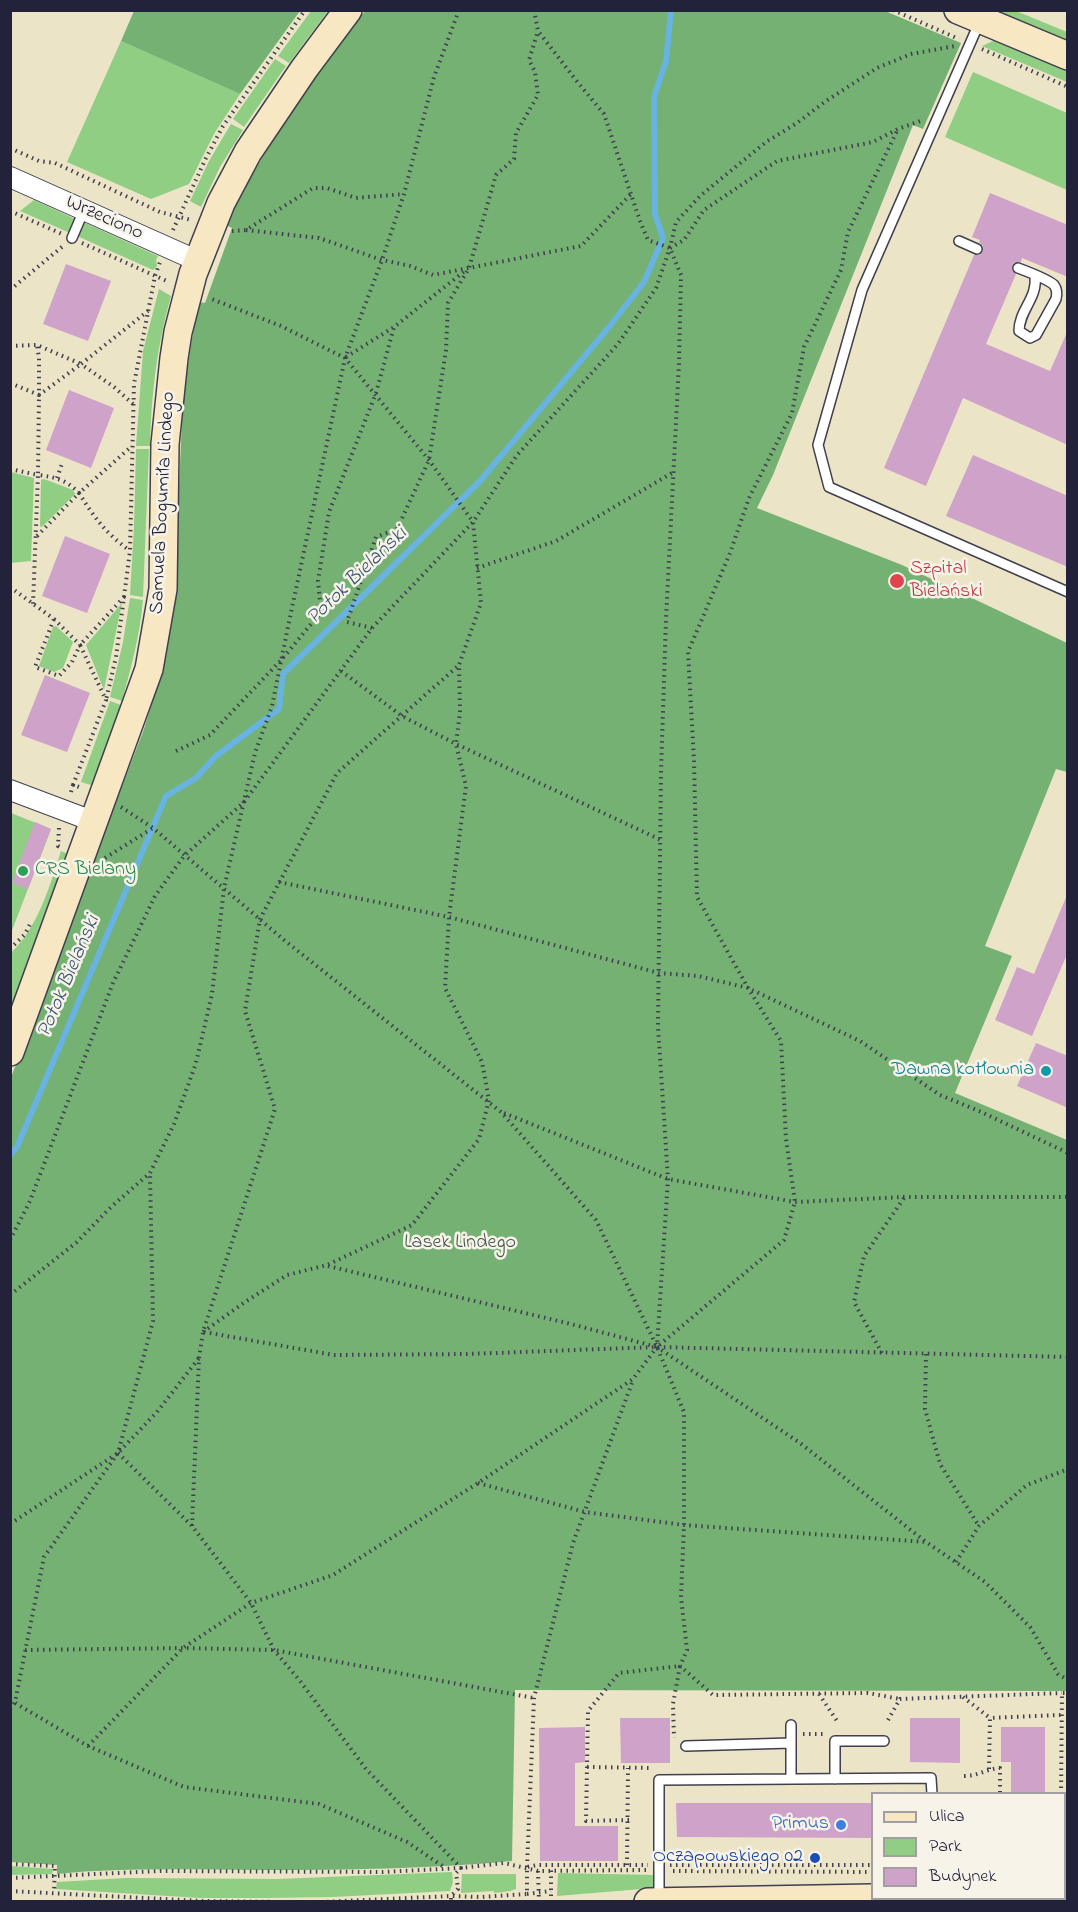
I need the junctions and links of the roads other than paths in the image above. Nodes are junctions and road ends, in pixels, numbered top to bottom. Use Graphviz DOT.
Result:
graph roads {
  1 [pos="348,10"];
  2 [pos="973,21"];
  3 [pos="1068,56"];
  4 [pos="10,177"];
  5 [pos="84,210"];
  6 [pos="72,238"];
  7 [pos="959,241"];
  8 [pos="977,249"];
  9 [pos="198,261"];
  10 [pos="1018,268"];
  11 [pos="1035,276"];
  12 [pos="1068,592"];
  13 [pos="10,790"];
  14 [pos="95,822"];
  15 [pos="10,1052"];
  16 [pos="884,1741"];
  17 [pos="686,1746"];
  18 [pos="791,1779"];
  19 [pos="835,1779"];
  20 [pos="932,1792"];
  21 [pos="871,1898"];
  22 [pos="659,1901"];
  23 [pos="648,1902"];
  1 -- 9 [label="street, Samuela Bogumiła Lindego"];
  2 -- 3 [label="street"];
  2 -- 12 [label="lane"];
  4 -- 5 [label="street, Wrzeciono"];
  5 -- 6 [label="lane"];
  5 -- 9 [label="street, Wrzeciono"];
  7 -- 8 [label="lane"];
  9 -- 14 [label="street, Samuela Bogumiła Lindego"];
  10 -- 11 [label="lane"];
  11 -- 11 [label="lane"];
  13 -- 14 [label="street"];
  14 -- 15 [label="street, Samuela Bogumiła Lindego"];
  16 -- 19 [label="lane"];
  17 -- 18 [label="lane"];
  18 -- 19 [label="lane"];
  18 -- 22 [label="lane"];
  19 -- 20 [label="lane"];
  21 -- 22 [label="street"];
  22 -- 23 [label="street"];
}
